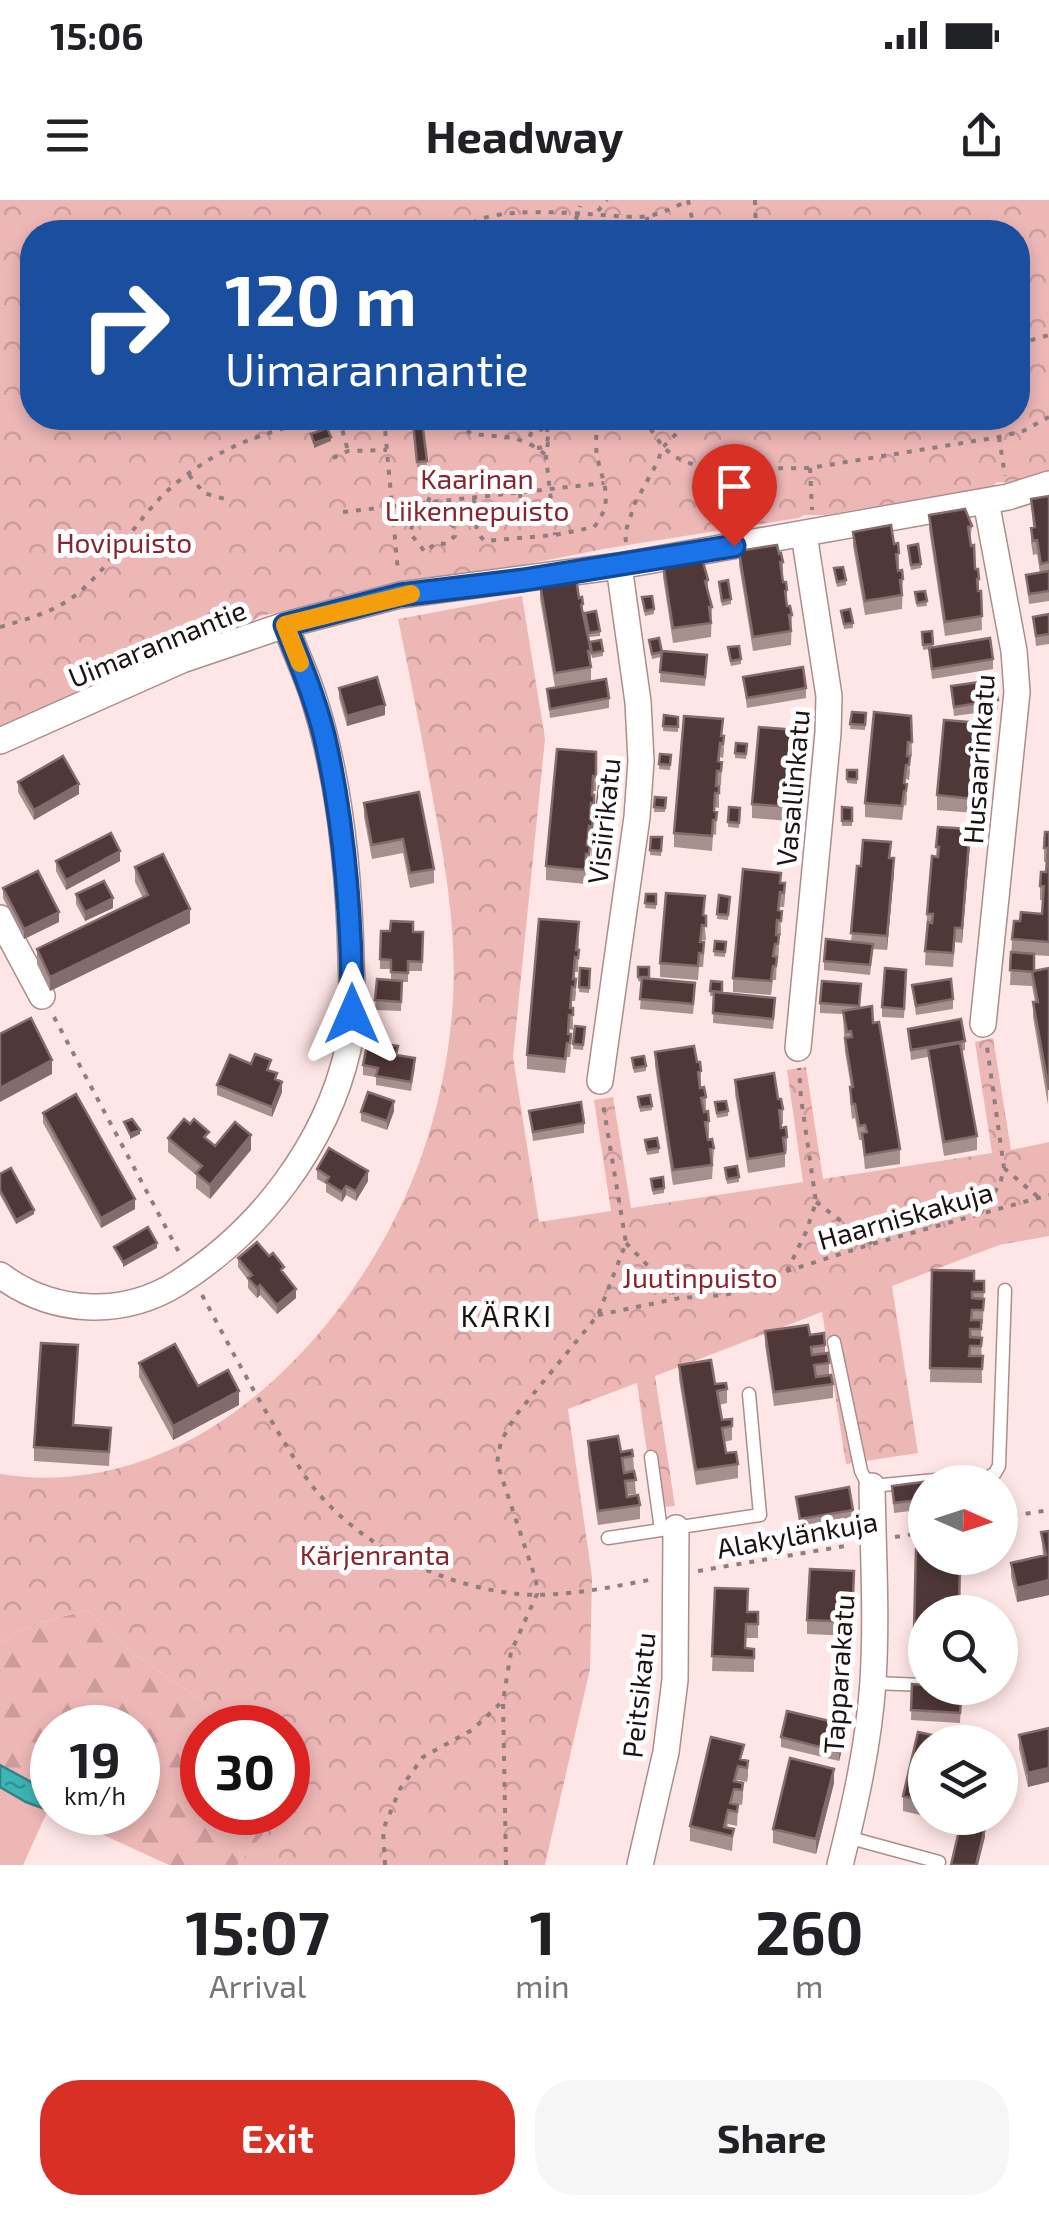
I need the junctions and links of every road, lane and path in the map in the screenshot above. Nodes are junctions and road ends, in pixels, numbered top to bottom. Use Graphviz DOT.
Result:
graph roads {
  1 [pos="607,200"];
  2 [pos="688,200"];
  3 [pos="570,204"];
  4 [pos="580,206"];
  5 [pos="598,211"];
  6 [pos="470,216"];
  7 [pos="647,216"];
  8 [pos="468,220"];
  9 [pos="576,220"];
  10 [pos="647,220"];
  11 [pos="280,430"];
  12 [pos="342,430"];
  13 [pos="385,430"];
  14 [pos="466,430"];
  15 [pos="535,430"];
  16 [pos="548,430"];
  17 [pos="598,430"];
  18 [pos="652,430"];
  19 [pos="680,430"];
  20 [pos="1022,430"];
  21 [pos="999,436"];
  22 [pos="515,438"];
  23 [pos="548,439"];
  24 [pos="663,446"];
  25 [pos="534,447"];
  26 [pos="386,450"];
  27 [pos="348,451"];
  28 [pos="546,457"];
  29 [pos="333,458"];
  30 [pos="810,468"];
  31 [pos="189,475"];
  32 [pos="604,483"];
  33 [pos="1049,484"];
  34 [pos="550,489"];
  35 [pos="520,493"];
  36 [pos="510,494"];
  37 [pos="474,498"];
  38 [pos="997,498"];
  39 [pos="226,499"];
  40 [pos="427,504"];
  41 [pos="413,505"];
  42 [pos="392,508"];
  43 [pos="342,512"];
  44 [pos="522,518"];
  45 [pos="414,519"];
  46 [pos="811,532"];
  47 [pos="555,534"];
  48 [pos="624,565"];
  49 [pos="400,595"];
  50 [pos="285,625"];
  51 [pos="0,627"];
  52 [pos="0,741"];
  53 [pos="0,918"];
  54 [pos="42,996"];
  55 [pos="983,1024"];
  56 [pos="798,1048"];
  57 [pos="600,1081"];
  58 [pos="1004,1168"];
  59 [pos="1049,1195"];
  60 [pos="1038,1198"];
  61 [pos="816,1202"];
  62 [pos="980,1214"];
  63 [pos="626,1244"];
  64 [pos="872,1244"];
  65 [pos="787,1271"];
  66 [pos="191,1274"];
  67 [pos="0,1275"];
  68 [pos="1005,1290"];
  69 [pos="680,1298"];
  70 [pos="598,1315"];
  71 [pos="834,1342"];
  72 [pos="749,1394"];
  73 [pos="651,1457"];
  74 [pos="872,1486"];
  75 [pos="1049,1510"];
  76 [pos="1018,1515"];
  77 [pos="668,1530"];
  78 [pos="908,1535"];
  79 [pos="608,1538"];
  80 [pos="873,1541"];
  81 [pos="676,1575"];
  82 [pos="537,1594"];
  83 [pos="873,1683"];
  84 [pos="908,1684"];
  85 [pos="504,1702"];
  86 [pos="847,1837"];
  87 [pos="939,1862"];
  88 [pos="385,1865"];
  89 [pos="506,1865"];
  90 [pos="640,1865"];
  91 [pos="840,1865"];
  1 -- 5 [label="path"];
  2 -- 7 [label="path"];
  3 -- 4 [label="path"];
  4 -- 5 [label="path"];
  4 -- 9 [label="path"];
  5 -- 7 [label="path"];
  6 -- 8 [label="path"];
  7 -- 10 [label="path"];
  11 -- 31 [label="path"];
  12 -- 27 [label="path"];
  13 -- 26 [label="path"];
  14 -- 22 [label="path"];
  15 -- 22 [label="path"];
  15 -- 23 [label="path"];
  15 -- 25 [label="path"];
  16 -- 23 [label="path"];
  17 -- 32 [label="path"];
  18 -- 24 [label="path"];
  19 -- 24 [label="path"];
  20 -- 21 [label="path"];
  21 -- 30 [label="path"];
  21 -- 38 [label="path"];
  22 -- 25 [label="path"];
  23 -- 25 [label="path"];
  23 -- 28 [label="path"];
  24 -- 30 [label="path"];
  24 -- 48 [label="path"];
  25 -- 28 [label="path"];
  26 -- 27 [label="path"];
  26 -- 42 [label="path"];
  27 -- 29 [label="path"];
  28 -- 34 [label="path"];
  30 -- 46 [label="path"];
  31 -- 39 [label="path"];
  31 -- 51 [label="path"];
  32 -- 34 [label="path"];
  32 -- 47 [label="path"];
  33 -- 38 [label="street, Uimarannantie"];
  34 -- 35 [label="path"];
  34 -- 47 [label="path"];
  35 -- 36 [label="path"];
  35 -- 44 [label="path"];
  36 -- 37 [label="path"];
  36 -- 40 [label="path"];
  37 -- 40 [label="path"];
  37 -- 47 [label="path"];
  38 -- 46 [label="street, Uimarannantie"];
  38 -- 55 [label="street, Husaarinkatu"];
  40 -- 41 [label="path"];
  41 -- 42 [label="path"];
  41 -- 45 [label="path"];
  42 -- 43 [label="path"];
  42 -- 49 [label="path"];
  45 -- 45 [label="path"];
  46 -- 48 [label="street, Uimarannantie"];
  46 -- 56 [label="street, Vasallinkatu"];
  48 -- 49 [label="street, Uimarannantie"];
  48 -- 57 [label="street, Visiirikatu"];
  49 -- 50 [label="street, Uimarannantie"];
  50 -- 52 [label="street, Uimarannantie"];
  50 -- 66 [label="street"];
  53 -- 54 [label="street"];
  54 -- 66 [label="path, Alakylänkuja"];
  55 -- 58 [label="path"];
  56 -- 61 [label="path"];
  57 -- 63 [label="path"];
  58 -- 60 [label="path"];
  58 -- 62 [label="path"];
  59 -- 60 [label="path, Haarniskakuja"];
  60 -- 62 [label="path, Haarniskakuja"];
  61 -- 64 [label="path"];
  61 -- 65 [label="path"];
  62 -- 64 [label="path, Haarniskakuja"];
  63 -- 69 [label="path"];
  63 -- 70 [label="path"];
  64 -- 65 [label="path, Haarniskakuja"];
  65 -- 69 [label="path, Haarniskakuja"];
  66 -- 67 [label="street"];
  66 -- 82 [label="path, Alakylänkuja"];
  68 -- 74 [label="lane"];
  69 -- 70 [label="path, Haarniskakuja"];
  70 -- 82 [label="path"];
  71 -- 74 [label="lane"];
  72 -- 77 [label="lane"];
  73 -- 77 [label="lane"];
  74 -- 80 [label="street, Tapparakatu"];
  75 -- 76 [label="path"];
  77 -- 79 [label="lane"];
  77 -- 81 [label="street, Peitsikatu"];
  78 -- 80 [label="path, Alakylänkuja"];
  80 -- 81 [label="path, Alakylänkuja"];
  80 -- 83 [label="street, Tapparakatu"];
  81 -- 82 [label="path, Alakylänkuja"];
  81 -- 90 [label="street, Peitsikatu"];
  82 -- 85 [label="path"];
  83 -- 84 [label="lane"];
  83 -- 86 [label="street, Tapparakatu"];
  85 -- 88 [label="path"];
  85 -- 89 [label="path"];
  86 -- 87 [label="lane"];
  86 -- 91 [label="street, Tapparakatu"];
}
